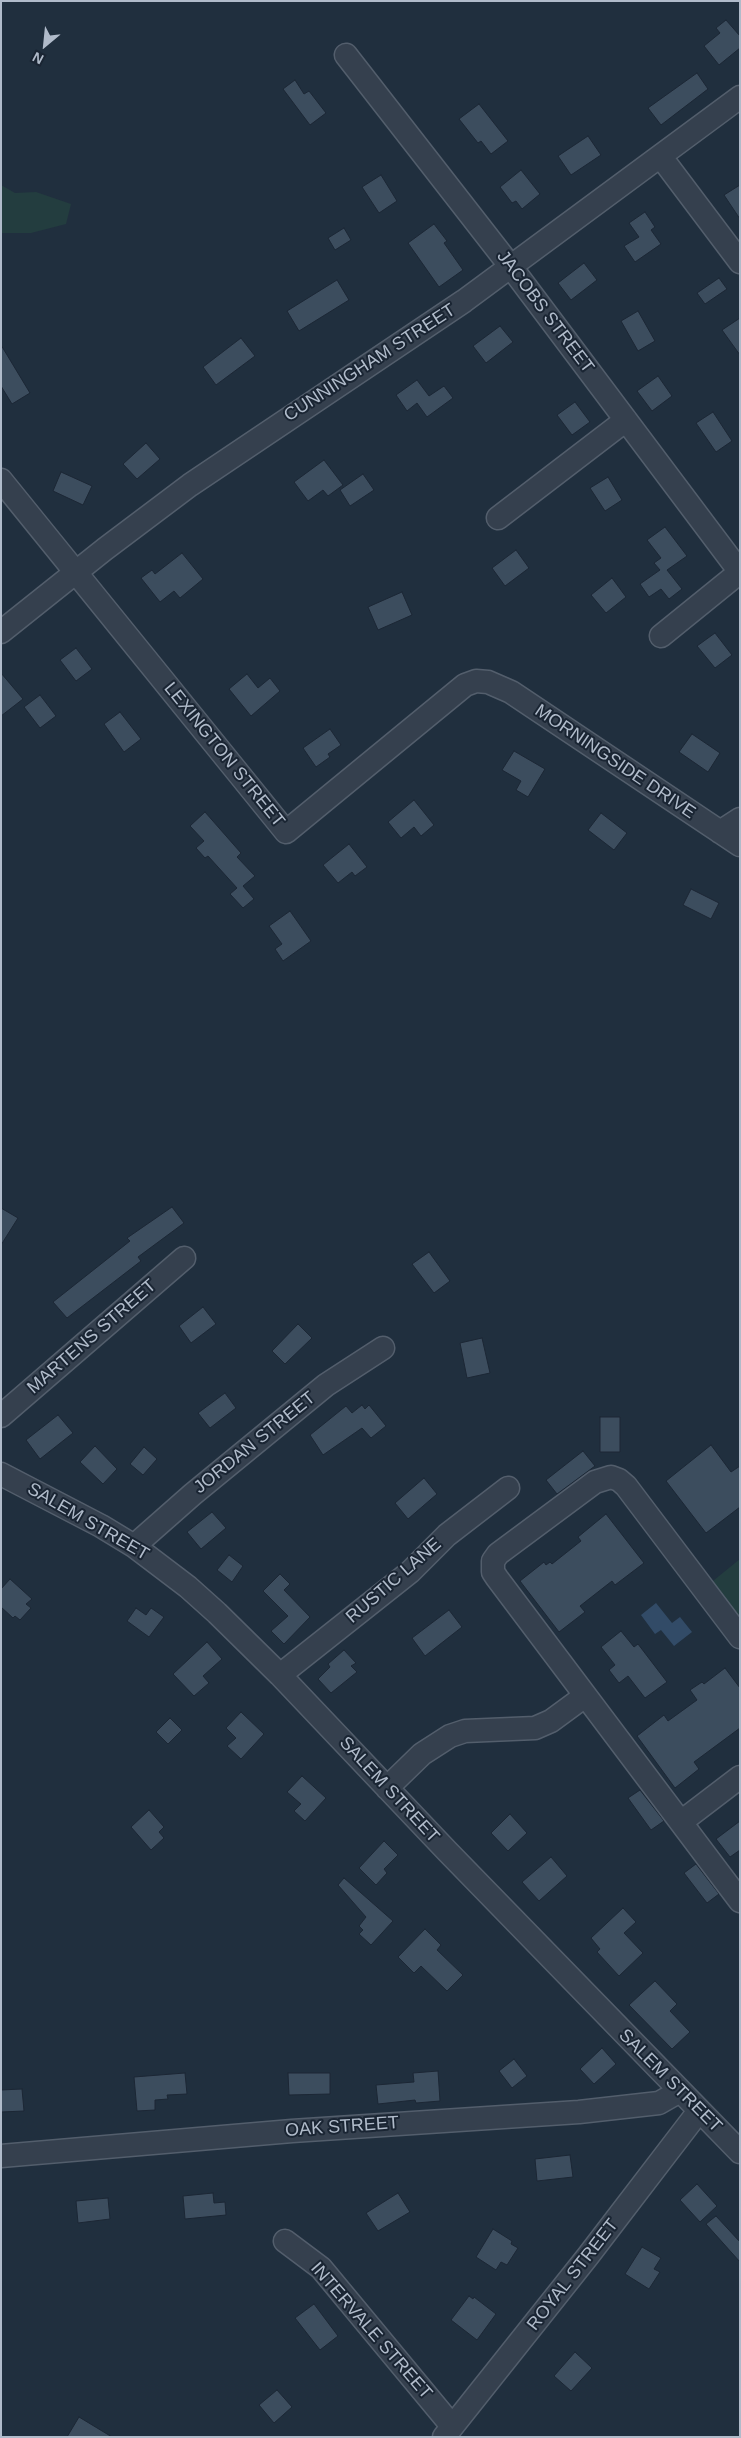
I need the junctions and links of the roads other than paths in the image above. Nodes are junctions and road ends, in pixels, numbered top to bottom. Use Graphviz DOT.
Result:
graph roads {
  1 [pos="346,55"];
  2 [pos="740,96"];
  3 [pos="661,157"];
  4 [pos="740,262"];
  5 [pos="511,267"];
  6 [pos="626,420"];
  7 [pos="1,480"];
  8 [pos="498,518"];
  9 [pos="75,572"];
  10 [pos="740,572"];
  11 [pos="1,632"];
  12 [pos="661,636"];
  13 [pos="488,682"];
  14 [pos="740,819"];
  15 [pos="720,832"];
  16 [pos="740,845"];
  17 [pos="184,1258"];
  18 [pos="383,1348"];
  19 [pos="1,1416"];
  20 [pos="1,1474"];
  21 [pos="508,1488"];
  22 [pos="134,1546"];
  23 [pos="740,1637"];
  24 [pos="280,1675"];
  25 [pos="585,1696"];
  26 [pos="740,1778"];
  27 [pos="387,1788"];
  28 [pos="681,1822"];
  29 [pos="740,1900"];
  30 [pos="680,2091"];
  31 [pos="699,2111"];
  32 [pos="740,2152"];
  33 [pos="1,2156"];
  34 [pos="285,2241"];
  35 [pos="448,2432"];
  1 -- 5 [label="street, JACOBS STREET"];
  2 -- 3 [label="street, CUNNINGHAM STREET"];
  3 -- 4 [label="street"];
  3 -- 5 [label="street, CUNNINGHAM STREET"];
  5 -- 6 [label="street, JACOBS STREET"];
  5 -- 9 [label="street, CUNNINGHAM STREET"];
  6 -- 8 [label="street"];
  6 -- 10 [label="street, JACOBS STREET"];
  7 -- 9 [label="street, LEXINGTON STREET"];
  9 -- 11 [label="street, CUNNINGHAM STREET"];
  9 -- 13 [label="street, LEXINGTON STREET"];
  10 -- 12 [label="street"];
  13 -- 15 [label="street, MORNINGSIDE DRIVE"];
  14 -- 15 [label="street"];
  15 -- 16 [label="street, MORNINGSIDE DRIVE"];
  17 -- 19 [label="street, MARTENS STREET"];
  18 -- 22 [label="street, JORDAN STREET"];
  20 -- 22 [label="street, SALEM STREET"];
  21 -- 24 [label="street, RUSTIC LANE"];
  22 -- 24 [label="street, SALEM STREET"];
  23 -- 25 [label="street"];
  24 -- 27 [label="street, SALEM STREET"];
  25 -- 27 [label="street"];
  25 -- 28 [label="street"];
  26 -- 28 [label="street"];
  27 -- 30 [label="street, SALEM STREET"];
  28 -- 29 [label="street"];
  30 -- 31 [label="street, SALEM STREET"];
  30 -- 33 [label="street, OAK STREET"];
  31 -- 32 [label="street, SALEM STREET"];
  31 -- 35 [label="street, ROYAL STREET"];
  34 -- 35 [label="street, INTERVALE STREET"];
}
